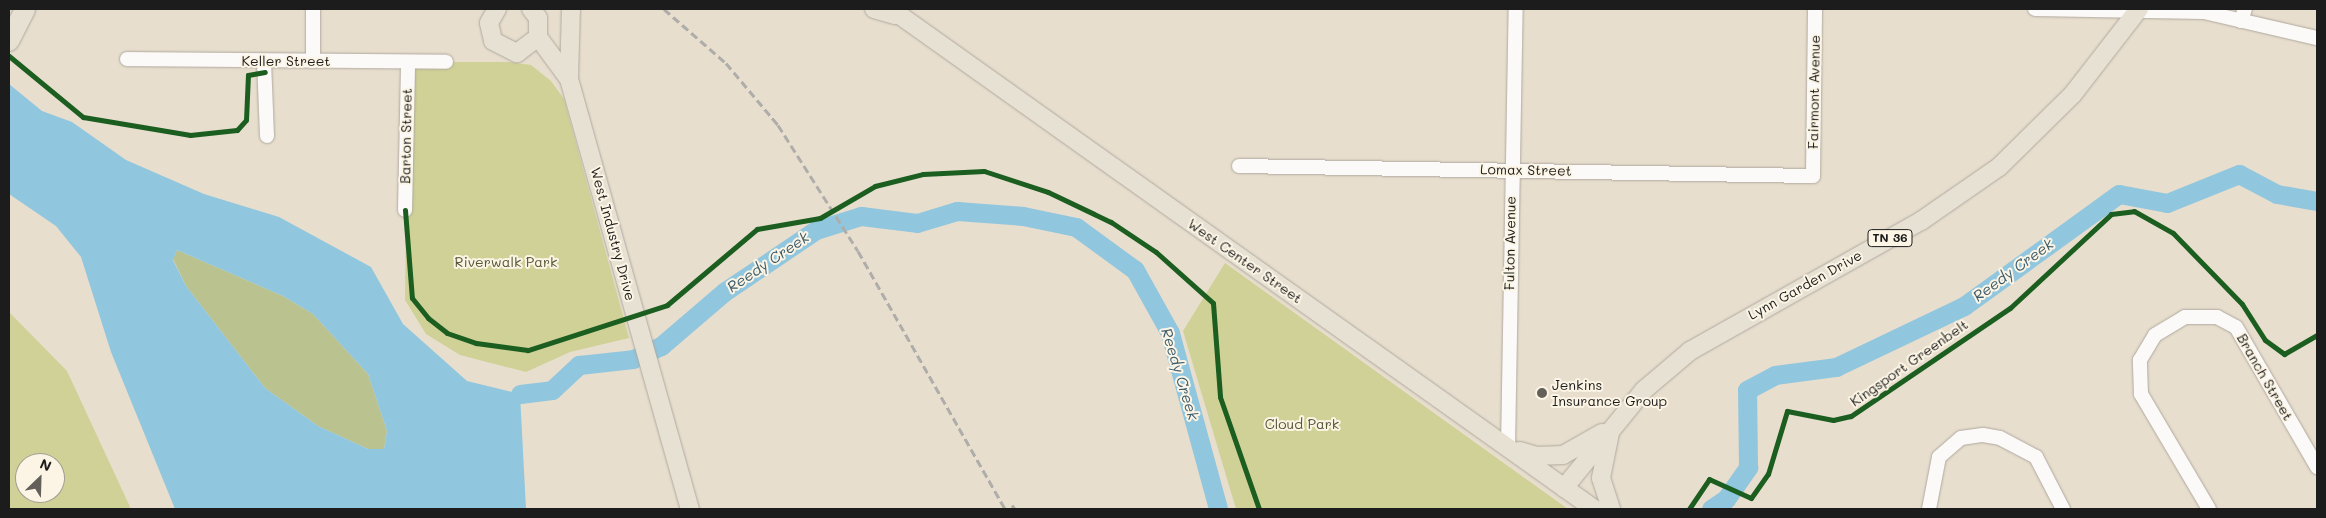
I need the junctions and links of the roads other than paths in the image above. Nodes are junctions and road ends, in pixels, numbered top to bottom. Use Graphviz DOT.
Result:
graph roads {
  1 [pos="25,9"];
  2 [pos="313,9"];
  3 [pos="531,9"];
  4 [pos="552,9"];
  5 [pos="571,9"];
  6 [pos="874,9"];
  7 [pos="1516,9"];
  8 [pos="1815,9"];
  9 [pos="2036,9"];
  10 [pos="2104,10"];
  11 [pos="2139,10"];
  12 [pos="895,11"];
  13 [pos="489,13"];
  14 [pos="2243,15"];
  15 [pos="539,32"];
  16 [pos="2317,38"];
  17 [pos="9,42"];
  18 [pos="521,52"];
  19 [pos="127,59"];
  20 [pos="313,60"];
  21 [pos="264,61"];
  22 [pos="408,62"];
  23 [pos="446,62"];
  24 [pos="569,79"];
  25 [pos="576,103"];
  26 [pos="267,136"];
  27 [pos="1239,166"];
  28 [pos="1512,170"];
  29 [pos="1813,176"];
  30 [pos="405,210"];
  31 [pos="1611,428"];
  32 [pos="1508,447"];
  33 [pos="2317,468"];
  34 [pos="1564,488"];
  35 [pos="690,509"];
  36 [pos="1594,509"];
  37 [pos="1610,509"];
  38 [pos="1929,509"];
  39 [pos="2063,509"];
  40 [pos="2209,509"];
  1 -- 17 [label="highway"];
  2 -- 20 [label="street"];
  3 -- 15 [label="main road, West Industry Drive"];
  4 -- 15 [label="main road"];
  5 -- 24 [label="main road"];
  6 -- 12 [label="main road, West Center Street"];
  7 -- 28 [label="street, Fulton Avenue"];
  8 -- 29 [label="street, Fairmont Avenue"];
  9 -- 10 [label="street"];
  10 -- 11 [label="street"];
  11 -- 14 [label="street"];
  11 -- 31 [label="main road, Lynn Garden Drive / TN 36"];
  12 -- 32 [label="main road, West Center Street"];
  13 -- 18 [label="main road, West Industry Drive"];
  14 -- 16 [label="street"];
  15 -- 18 [label="main road"];
  15 -- 24 [label="main road, West Industry Drive"];
  18 -- 25 [label="main road, West Industry Drive"];
  19 -- 21 [label="street, Keller Street"];
  20 -- 21 [label="street, Keller Street"];
  20 -- 22 [label="street, Keller Street"];
  21 -- 26 [label="street"];
  22 -- 23 [label="street, Keller Street"];
  22 -- 30 [label="street, Barton Street"];
  24 -- 25 [label="main road, West Industry Drive"];
  25 -- 35 [label="main road, West Industry Drive"];
  27 -- 28 [label="street, Lomax Street"];
  28 -- 29 [label="street, Lomax Street"];
  28 -- 32 [label="street, Fulton Avenue"];
  31 -- 32 [label="main road"];
  31 -- 34 [label="main road, Lynn Garden Drive / TN 36"];
  31 -- 37 [label="main road"];
  32 -- 34 [label="main road, West Center Street"];
  33 -- 40 [label="street, Branch Street"];
  34 -- 36 [label="main road, West Center Street"];
  38 -- 39 [label="street"];
}
